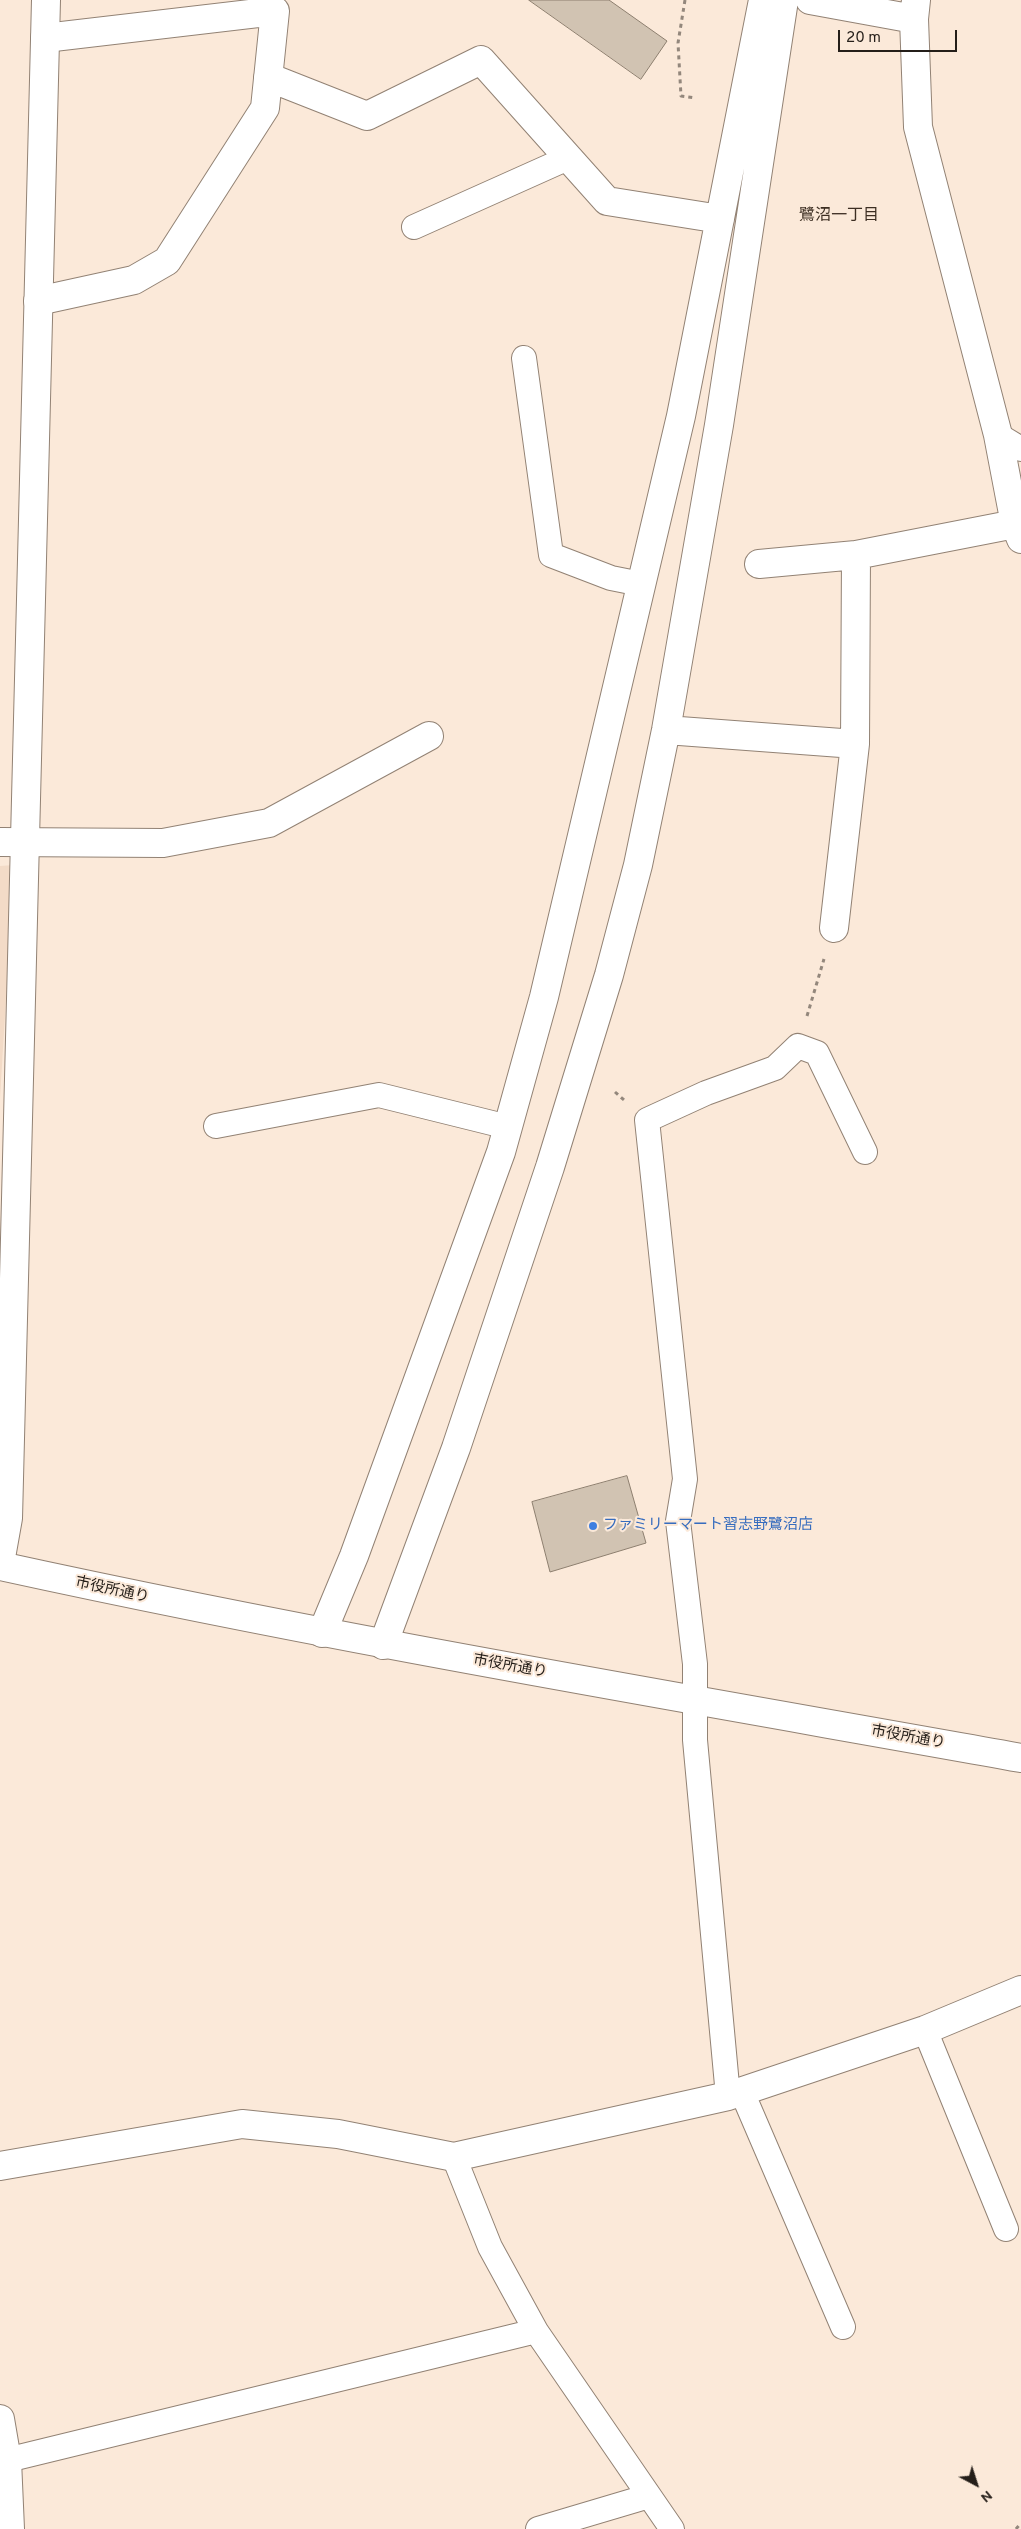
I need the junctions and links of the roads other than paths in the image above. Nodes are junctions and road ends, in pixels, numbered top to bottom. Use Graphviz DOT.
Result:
graph roads {
  1 [pos="46,0"];
  2 [pos="763,0"];
  3 [pos="784,0"];
  4 [pos="810,0"];
  5 [pos="915,9"];
  6 [pos="45,38"];
  7 [pos="268,76"];
  8 [pos="568,158"];
  9 [pos="720,219"];
  10 [pos="414,227"];
  11 [pos="38,301"];
  12 [pos="524,358"];
  13 [pos="998,435"];
  14 [pos="1021,449"];
  15 [pos="1018,532"];
  16 [pos="856,555"];
  17 [pos="759,564"];
  18 [pos="641,584"];
  19 [pos="666,730"];
  20 [pos="429,736"];
  21 [pos="855,744"];
  22 [pos="12,841"];
  23 [pos="834,928"];
  24 [pos="216,1126"];
  25 [pos="508,1127"];
  26 [pos="866,1152"];
  27 [pos="0,1565"];
  28 [pos="322,1633"];
  29 [pos="383,1645"];
  30 [pos="695,1700"];
  31 [pos="1021,1758"];
  32 [pos="1021,1990"];
  33 [pos="925,2030"];
  34 [pos="735,2094"];
  35 [pos="454,2157"];
  36 [pos="0,2166"];
  37 [pos="1006,2229"];
  38 [pos="843,2328"];
  39 [pos="536,2331"];
  40 [pos="0,2419"];
  41 [pos="7,2460"];
  42 [pos="649,2496"];
  43 [pos="10,2529"];
  44 [pos="538,2529"];
  45 [pos="672,2529"];
  1 -- 6 [label="street"];
  2 -- 9 [label="street"];
  3 -- 19 [label="street"];
  4 -- 5 [label="street"];
  5 -- 13 [label="street"];
  6 -- 7 [label="street"];
  6 -- 11 [label="street"];
  7 -- 8 [label="street"];
  7 -- 11 [label="street"];
  8 -- 9 [label="street"];
  8 -- 10 [label="lane"];
  9 -- 18 [label="street"];
  11 -- 22 [label="street"];
  12 -- 18 [label="lane"];
  13 -- 14 [label="lane"];
  13 -- 15 [label="street"];
  15 -- 16 [label="street"];
  16 -- 17 [label="street"];
  16 -- 21 [label="street"];
  18 -- 25 [label="street"];
  19 -- 21 [label="street"];
  19 -- 29 [label="street"];
  20 -- 22 [label="street"];
  21 -- 23 [label="street"];
  22 -- 27 [label="street"];
  24 -- 25 [label="lane"];
  25 -- 28 [label="street"];
  26 -- 30 [label="lane"];
  27 -- 28 [label="street, 市役所通り"];
  28 -- 29 [label="street, 市役所通り"];
  29 -- 30 [label="street, 市役所通り"];
  30 -- 31 [label="street, 市役所通り"];
  30 -- 34 [label="lane"];
  32 -- 33 [label="street"];
  33 -- 34 [label="street"];
  33 -- 37 [label="lane"];
  34 -- 35 [label="street"];
  34 -- 38 [label="lane"];
  35 -- 36 [label="street"];
  35 -- 39 [label="lane"];
  39 -- 41 [label="lane"];
  39 -- 42 [label="lane"];
  40 -- 41 [label="street"];
  41 -- 43 [label="street"];
  42 -- 44 [label="lane"];
  42 -- 45 [label="lane"];
}
